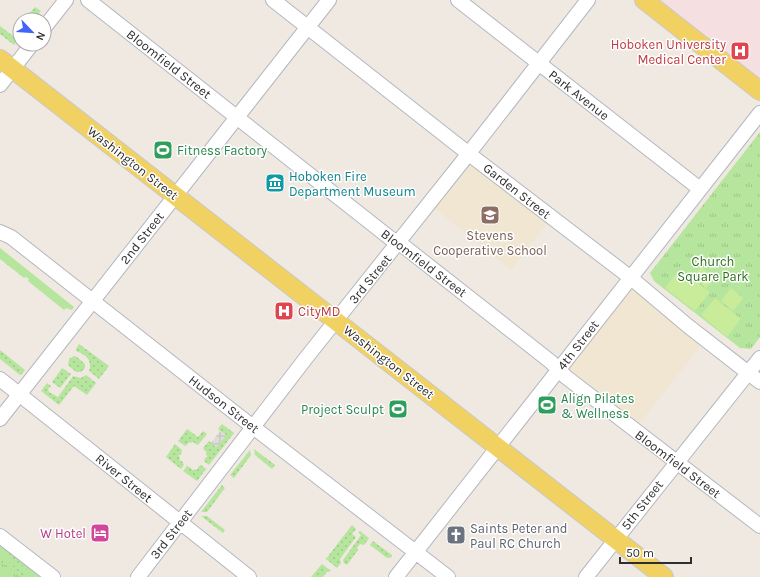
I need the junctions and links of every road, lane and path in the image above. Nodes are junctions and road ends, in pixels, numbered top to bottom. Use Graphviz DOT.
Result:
graph roads {
  1 [pos="66,0"];
  2 [pos="88,0"];
  3 [pos="274,0"];
  4 [pos="329,0"];
  5 [pos="458,0"];
  6 [pos="588,0"];
  7 [pos="644,0"];
  8 [pos="52,18"];
  9 [pos="308,27"];
  10 [pos="21,52"];
  11 [pos="6,63"];
  12 [pos="538,64"];
  13 [pos="0,85"];
  14 [pos="760,91"];
  15 [pos="760,113"];
  16 [pos="237,117"];
  17 [pos="469,154"];
  18 [pos="700,189"];
  19 [pos="175,196"];
  20 [pos="0,232"];
  21 [pos="398,243"];
  22 [pos="631,278"];
  23 [pos="93,301"];
  24 [pos="336,321"];
  25 [pos="760,358"];
  26 [pos="559,369"];
  27 [pos="748,373"];
  28 [pos="0,379"];
  29 [pos="760,382"];
  30 [pos="20,394"];
  31 [pos="0,419"];
  32 [pos="253,427"];
  33 [pos="498,448"];
  34 [pos="677,462"];
  35 [pos="180,522"];
  36 [pos="760,526"];
  37 [pos="0,536"];
  38 [pos="615,539"];
  39 [pos="416,552"];
  40 [pos="53,577"];
  41 [pos="138,577"];
  42 [pos="249,577"];
  43 [pos="396,577"];
  44 [pos="448,577"];
  45 [pos="586,577"];
  46 [pos="664,577"];
  1 -- 8 [label="street"];
  2 -- 16 [label="street, Bloomfield Street"];
  3 -- 9 [label="street, Garden Street"];
  4 -- 9 [label="street, 2nd Street"];
  5 -- 12 [label="street, Park Avenue"];
  6 -- 12 [label="street, 3rd Street"];
  7 -- 14 [label="main road"];
  9 -- 16 [label="street, 2nd Street"];
  9 -- 17 [label="street, Garden Street"];
  10 -- 11 [label="street"];
  11 -- 13 [label="street"];
  11 -- 19 [label="main road, Washington Street"];
  12 -- 17 [label="street, 3rd Street"];
  12 -- 18 [label="street, Park Avenue"];
  15 -- 18 [label="street, 4th Street"];
  16 -- 19 [label="street, 2nd Street"];
  16 -- 21 [label="street, Bloomfield Street"];
  17 -- 21 [label="street, 3rd Street"];
  17 -- 22 [label="street, Garden Street"];
  18 -- 22 [label="street, 4th Street"];
  19 -- 23 [label="street, 2nd Street"];
  19 -- 24 [label="main road, Washington Street"];
  20 -- 23 [label="street, Hudson Street"];
  21 -- 24 [label="street, 3rd Street"];
  21 -- 26 [label="street, Bloomfield Street"];
  22 -- 26 [label="street, 4th Street"];
  22 -- 27 [label="street, Garden Street"];
  23 -- 30 [label="street, 2nd Street"];
  23 -- 32 [label="street, Hudson Street"];
  24 -- 32 [label="street, 3rd Street"];
  24 -- 33 [label="main road, Washington Street"];
  25 -- 27 [label="street, 5th Street"];
  26 -- 33 [label="street, 4th Street"];
  26 -- 34 [label="street, Bloomfield Street"];
  27 -- 29 [label="street, Garden Street"];
  27 -- 34 [label="street, 5th Street"];
  28 -- 30 [label="street, River Street"];
  30 -- 31 [label="street, 2nd Street"];
  30 -- 35 [label="street, River Street"];
  32 -- 35 [label="street, 3rd Street"];
  32 -- 39 [label="street, Hudson Street"];
  33 -- 38 [label="main road, Washington Street"];
  33 -- 39 [label="street, 4th Street"];
  34 -- 36 [label="street, Bloomfield Street"];
  34 -- 38 [label="street, 5th Street"];
  35 -- 41 [label="street, 3rd Street"];
  35 -- 42 [label="street, River Street"];
  37 -- 40 [label="street"];
  38 -- 45 [label="street, 5th Street"];
  38 -- 46 [label="main road, Washington Street"];
  39 -- 43 [label="street, 4th Street"];
  39 -- 44 [label="street, Hudson Street"];
}
